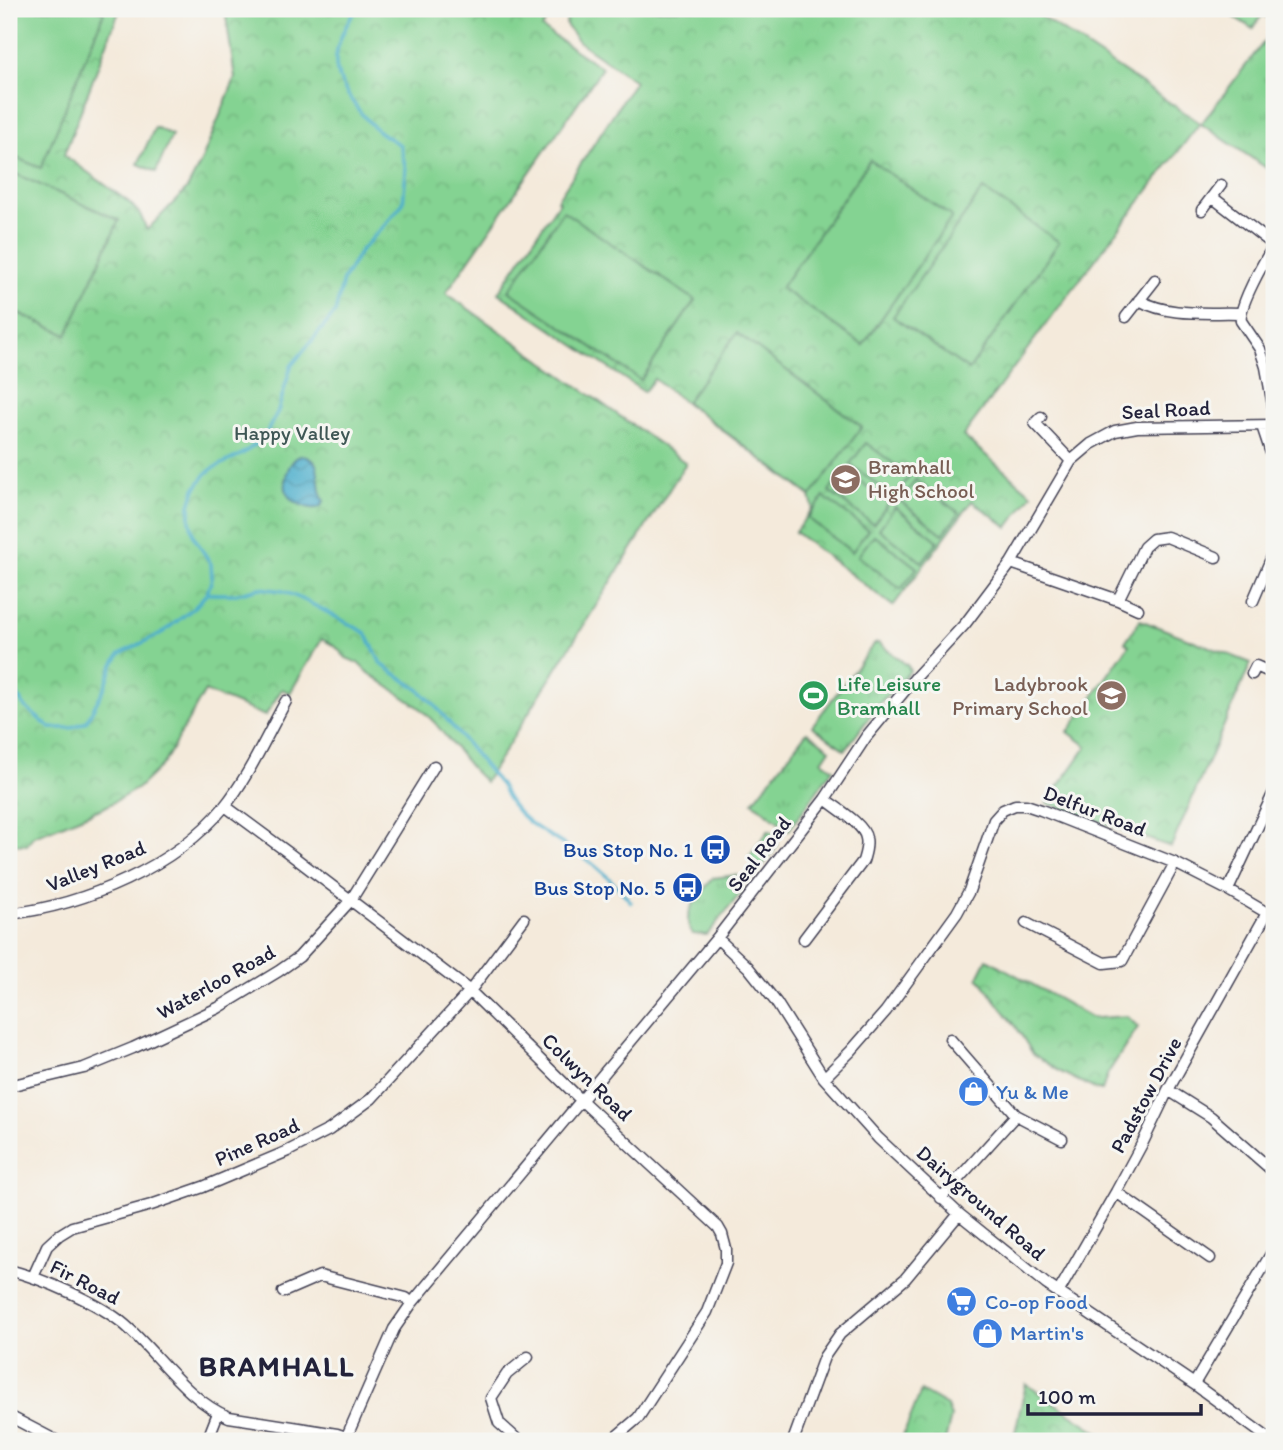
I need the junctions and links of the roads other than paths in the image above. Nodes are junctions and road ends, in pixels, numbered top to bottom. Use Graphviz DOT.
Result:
graph roads {
  1 [pos="1221,185"];
  2 [pos="1212,197"];
  3 [pos="1202,210"];
  4 [pos="1274,245"];
  5 [pos="1155,280"];
  6 [pos="1139,300"];
  7 [pos="1240,313"];
  8 [pos="1126,317"];
  9 [pos="1274,411"];
  10 [pos="1041,417"];
  11 [pos="1268,425"];
  12 [pos="1072,461"];
  13 [pos="1274,461"];
  14 [pos="1274,552"];
  15 [pos="1216,557"];
  16 [pos="1011,563"];
  17 [pos="1118,600"];
  18 [pos="1253,601"];
  19 [pos="1138,609"];
  20 [pos="1252,674"];
  21 [pos="1274,674"];
  22 [pos="286,701"];
  23 [pos="434,766"];
  24 [pos="1274,792"];
  25 [pos="825,799"];
  26 [pos="225,806"];
  27 [pos="1175,863"];
  28 [pos="1228,890"];
  29 [pos="351,900"];
  30 [pos="9,914"];
  31 [pos="1270,915"];
  32 [pos="524,919"];
  33 [pos="1026,923"];
  34 [pos="717,938"];
  35 [pos="804,939"];
  36 [pos="470,991"];
  37 [pos="950,1039"];
  38 [pos="824,1077"];
  39 [pos="9,1086"];
  40 [pos="1168,1090"];
  41 [pos="582,1101"];
  42 [pos="1016,1115"];
  43 [pos="1062,1139"];
  44 [pos="1274,1172"];
  45 [pos="1116,1192"];
  46 [pos="941,1198"];
  47 [pos="958,1214"];
  48 [pos="1274,1249"];
  49 [pos="1210,1258"];
  50 [pos="9,1270"];
  51 [pos="33,1277"];
  52 [pos="283,1292"];
  53 [pos="1058,1293"];
  54 [pos="412,1303"];
  55 [pos="528,1357"];
  56 [pos="1194,1384"];
  57 [pos="218,1413"];
  58 [pos="9,1416"];
  59 [pos="352,1439"];
  60 [pos="57,1441"];
  61 [pos="207,1441"];
  62 [pos="519,1441"];
  63 [pos="611,1441"];
  64 [pos="793,1441"];
  65 [pos="1272,1441"];
  1 -- 2 [label="street"];
  2 -- 3 [label="street"];
  2 -- 4 [label="street"];
  4 -- 7 [label="street"];
  5 -- 6 [label="street"];
  6 -- 7 [label="street"];
  6 -- 8 [label="street"];
  7 -- 9 [label="street"];
  10 -- 12 [label="street"];
  11 -- 12 [label="street, Seal Road"];
  11 -- 13 [label="street"];
  12 -- 16 [label="street, Seal Road"];
  14 -- 18 [label="street"];
  15 -- 17 [label="street"];
  16 -- 17 [label="street"];
  16 -- 25 [label="street, Seal Road"];
  17 -- 19 [label="street"];
  20 -- 21 [label="street"];
  22 -- 26 [label="street, Valley Road"];
  23 -- 29 [label="street, Waterloo Road"];
  24 -- 28 [label="street"];
  25 -- 34 [label="street, Seal Road"];
  25 -- 35 [label="street"];
  26 -- 29 [label="street, Colwyn Road"];
  26 -- 30 [label="street, Valley Road"];
  27 -- 28 [label="street, Delfur Road"];
  27 -- 33 [label="street"];
  27 -- 38 [label="street, Delfur Road"];
  28 -- 31 [label="street, Delfur Road"];
  29 -- 36 [label="street, Colwyn Road"];
  29 -- 39 [label="street, Waterloo Road"];
  31 -- 40 [label="street, Padstow Drive"];
  32 -- 36 [label="street, Pine Road"];
  34 -- 38 [label="street, Dairyground Road"];
  34 -- 41 [label="street, Seal Road"];
  36 -- 41 [label="street, Colwyn Road"];
  36 -- 51 [label="street, Pine Road"];
  37 -- 42 [label="street"];
  38 -- 46 [label="street, Dairyground Road"];
  40 -- 44 [label="street"];
  40 -- 45 [label="street, Padstow Drive"];
  41 -- 54 [label="street, Seal Road"];
  41 -- 63 [label="street, Colwyn Road"];
  42 -- 43 [label="street"];
  42 -- 46 [label="street"];
  45 -- 49 [label="street"];
  45 -- 53 [label="street, Padstow Drive"];
  46 -- 47 [label="street, Dairyground Road"];
  47 -- 53 [label="street, Dairyground Road"];
  47 -- 64 [label="street"];
  48 -- 56 [label="street"];
  50 -- 51 [label="street, Fir Road"];
  51 -- 57 [label="street, Fir Road"];
  52 -- 54 [label="street"];
  53 -- 56 [label="street, Dairyground Road"];
  54 -- 59 [label="street, Seal Road"];
  55 -- 62 [label="street"];
  56 -- 65 [label="street, Dairyground Road"];
  57 -- 59 [label="street, Fir Road"];
  57 -- 61 [label="street"];
  58 -- 60 [label="street"];
}
